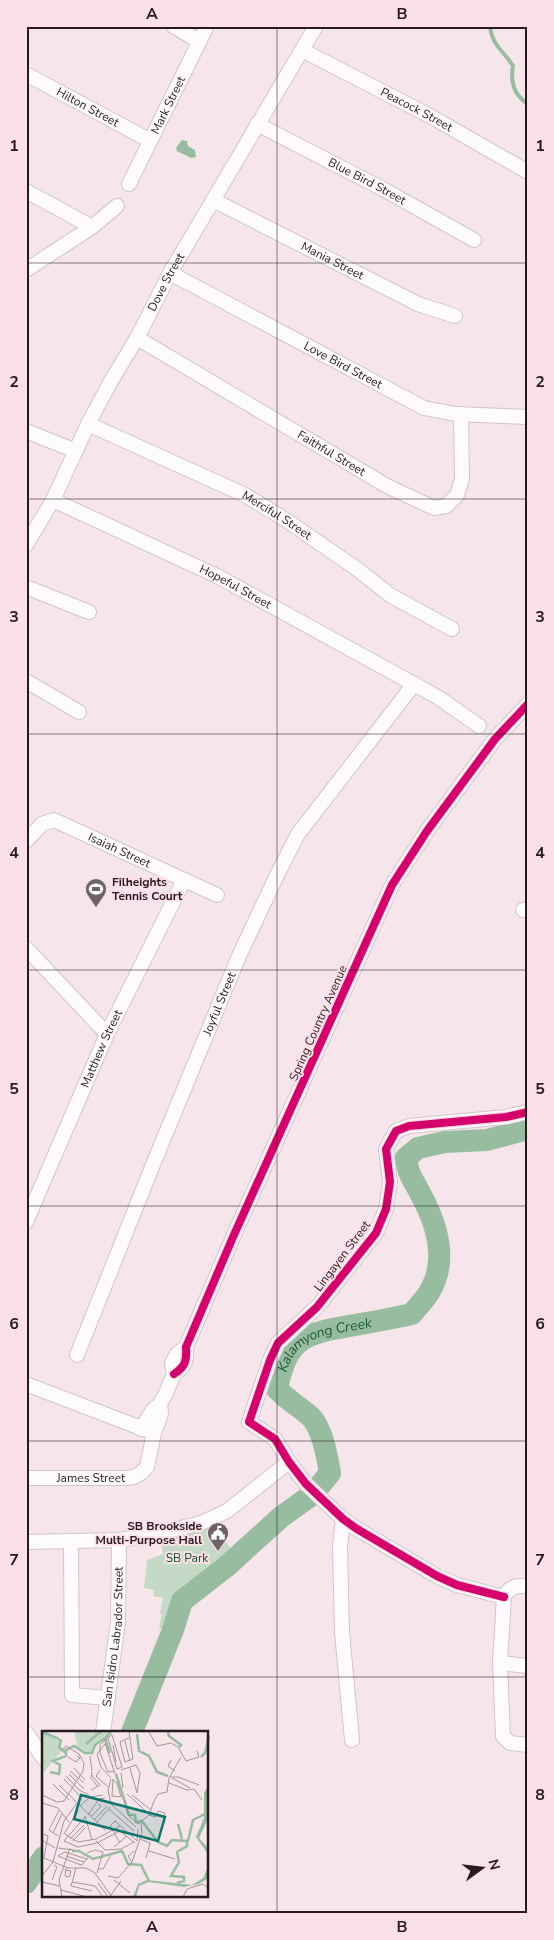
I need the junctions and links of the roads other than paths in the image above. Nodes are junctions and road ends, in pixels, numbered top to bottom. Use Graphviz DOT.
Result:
graph roads {
  1 [pos="174,26"];
  2 [pos="207,26"];
  3 [pos="316,26"];
  4 [pos="199,41"];
  5 [pos="302,50"];
  6 [pos="26,74"];
  7 [pos="257,124"];
  8 [pos="149,140"];
  9 [pos="528,172"];
  10 [pos="129,184"];
  11 [pos="26,190"];
  12 [pos="213,200"];
  13 [pos="117,206"];
  14 [pos="92,227"];
  15 [pos="474,240"];
  16 [pos="26,270"];
  17 [pos="170,273"];
  18 [pos="454,316"];
  19 [pos="137,338"];
  20 [pos="461,414"];
  21 [pos="528,417"];
  22 [pos="88,424"];
  23 [pos="26,431"];
  24 [pos="76,452"];
  25 [pos="53,500"];
  26 [pos="26,545"];
  27 [pos="26,587"];
  28 [pos="89,612"];
  29 [pos="452,629"];
  30 [pos="26,681"];
  31 [pos="414,684"];
  32 [pos="528,704"];
  33 [pos="79,712"];
  34 [pos="478,726"];
  35 [pos="26,841"];
  36 [pos="184,880"];
  37 [pos="217,894"];
  38 [pos="26,948"];
  39 [pos="107,1034"];
  40 [pos="528,1112"];
  41 [pos="26,1222"];
  42 [pos="77,1355"];
  43 [pos="26,1384"];
  44 [pos="148,1431"];
  45 [pos="289,1462"];
  46 [pos="26,1478"];
  47 [pos="343,1519"];
  48 [pos="119,1540"];
  49 [pos="71,1541"];
  50 [pos="26,1542"];
  51 [pos="515,1590"];
  52 [pos="500,1663"];
  53 [pos="528,1666"];
  54 [pos="108,1698"];
  55 [pos="103,1731"];
  56 [pos="352,1740"];
  57 [pos="29,1745"];
  58 [pos="528,1745"];
  59 [pos="42,1757"];
  1 -- 4 [label="street"];
  2 -- 4 [label="street, Mark Street"];
  3 -- 5 [label="street, Dove Street"];
  4 -- 8 [label="street, Mark Street"];
  5 -- 7 [label="street, Dove Street"];
  5 -- 9 [label="street, Peacock Street"];
  6 -- 8 [label="street, Hilton Street"];
  7 -- 12 [label="street, Dove Street"];
  7 -- 15 [label="street, Blue Bird Street"];
  8 -- 10 [label="street, Mark Street"];
  11 -- 14 [label="street"];
  12 -- 17 [label="street, Dove Street"];
  12 -- 18 [label="street, Mania Street"];
  13 -- 14 [label="street"];
  14 -- 16 [label="street"];
  17 -- 19 [label="street, Dove Street"];
  17 -- 20 [label="street, Love Bird Street"];
  19 -- 20 [label="street, Faithful Street"];
  19 -- 22 [label="street, Dove Street"];
  20 -- 21 [label="street, Love Bird Street"];
  22 -- 24 [label="street, Dove Street"];
  22 -- 29 [label="street, Merciful Street"];
  23 -- 24 [label="street"];
  24 -- 25 [label="street, Dove Street"];
  25 -- 26 [label="street, Dove Street"];
  25 -- 31 [label="street, Hopeful Street"];
  27 -- 28 [label="street"];
  30 -- 33 [label="street"];
  31 -- 34 [label="street, Hopeful Street"];
  31 -- 42 [label="street, Joyful Street"];
  32 -- 44 [label="street, Spring Country Avenue"];
  35 -- 36 [label="street, Isaiah Street"];
  36 -- 37 [label="street, Isaiah Street"];
  36 -- 39 [label="street, Matthew Street"];
  38 -- 39 [label="street"];
  39 -- 41 [label="street, Matthew Street"];
  40 -- 45 [label="street, Lingayen Street"];
  43 -- 44 [label="street"];
  44 -- 46 [label="street, James Street"];
  45 -- 47 [label="street"];
  45 -- 48 [label="street"];
  47 -- 51 [label="street"];
  47 -- 56 [label="street"];
  48 -- 49 [label="street"];
  48 -- 54 [label="street, San Isidro Labrador Street"];
  49 -- 50 [label="street"];
  49 -- 54 [label="street"];
  51 -- 52 [label="street"];
  52 -- 53 [label="street"];
  52 -- 58 [label="street"];
  54 -- 55 [label="street, San Isidro Labrador Street"];
  57 -- 59 [label="street"];
}
